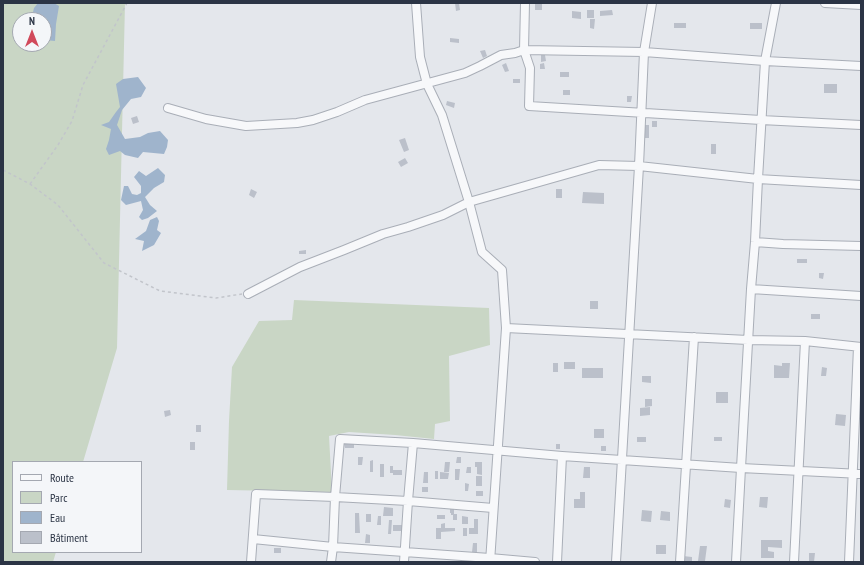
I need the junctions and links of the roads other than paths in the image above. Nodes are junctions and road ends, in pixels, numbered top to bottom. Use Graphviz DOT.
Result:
graph roads {
  1 [pos="416,3"];
  2 [pos="525,3"];
  3 [pos="652,3"];
  4 [pos="776,3"];
  5 [pos="825,3"];
  6 [pos="861,5"];
  7 [pos="524,50"];
  8 [pos="644,52"];
  9 [pos="765,61"];
  10 [pos="861,66"];
  11 [pos="427,84"];
  12 [pos="168,108"];
  13 [pos="642,113"];
  14 [pos="761,120"];
  15 [pos="861,125"];
  16 [pos="639,166"];
  17 [pos="758,178"];
  18 [pos="861,186"];
  19 [pos="469,202"];
  20 [pos="755,242"];
  21 [pos="861,246"];
  22 [pos="751,289"];
  23 [pos="248,294"];
  24 [pos="861,296"];
  25 [pos="506,328"];
  26 [pos="629,334"];
  27 [pos="694,337"];
  28 [pos="748,340"];
  29 [pos="806,341"];
  30 [pos="860,347"];
  31 [pos="413,443"];
  32 [pos="497,450"];
  33 [pos="562,456"];
  34 [pos="622,460"];
  35 [pos="686,465"];
  36 [pos="741,468"];
  37 [pos="799,471"];
  38 [pos="857,473"];
  39 [pos="335,497"];
  40 [pos="408,501"];
  41 [pos="493,508"];
  42 [pos="253,539"];
  43 [pos="333,548"];
  44 [pos="405,552"];
  45 [pos="490,560"];
  46 [pos="251,562"];
  47 [pos="331,562"];
  48 [pos="404,562"];
  49 [pos="535,562"];
  50 [pos="557,562"];
  51 [pos="616,562"];
  52 [pos="680,562"];
  53 [pos="736,562"];
  54 [pos="794,562"];
  55 [pos="849,562"];
  1 -- 11 [label="street"];
  2 -- 7 [label="street"];
  3 -- 8 [label="street"];
  4 -- 9 [label="street"];
  5 -- 6 [label="street"];
  7 -- 8 [label="street"];
  7 -- 11 [label="street"];
  7 -- 13 [label="street"];
  8 -- 9 [label="street"];
  8 -- 13 [label="street"];
  9 -- 10 [label="street"];
  9 -- 14 [label="street"];
  11 -- 12 [label="street"];
  11 -- 19 [label="street"];
  13 -- 14 [label="street"];
  13 -- 16 [label="street"];
  14 -- 15 [label="street"];
  14 -- 17 [label="street"];
  16 -- 17 [label="street"];
  16 -- 19 [label="street"];
  16 -- 26 [label="street"];
  17 -- 18 [label="street"];
  17 -- 20 [label="street"];
  19 -- 23 [label="street"];
  19 -- 25 [label="street"];
  20 -- 21 [label="street"];
  20 -- 22 [label="street"];
  22 -- 24 [label="street"];
  22 -- 28 [label="street"];
  25 -- 26 [label="street"];
  25 -- 32 [label="street"];
  26 -- 27 [label="street"];
  26 -- 34 [label="street"];
  27 -- 28 [label="street"];
  27 -- 35 [label="street"];
  28 -- 29 [label="street"];
  28 -- 36 [label="street"];
  29 -- 30 [label="street"];
  29 -- 37 [label="street"];
  30 -- 38 [label="street"];
  31 -- 32 [label="street"];
  31 -- 39 [label="street"];
  31 -- 40 [label="street"];
  32 -- 33 [label="street"];
  32 -- 41 [label="street"];
  33 -- 34 [label="street"];
  33 -- 50 [label="street"];
  34 -- 35 [label="street"];
  34 -- 51 [label="street"];
  35 -- 36 [label="street"];
  35 -- 52 [label="street"];
  36 -- 37 [label="street"];
  36 -- 53 [label="street"];
  37 -- 38 [label="street"];
  37 -- 54 [label="street"];
  38 -- 55 [label="street"];
  39 -- 40 [label="street"];
  39 -- 42 [label="street"];
  39 -- 43 [label="street"];
  40 -- 41 [label="street"];
  40 -- 44 [label="street"];
  41 -- 45 [label="street"];
  42 -- 43 [label="street"];
  42 -- 46 [label="street"];
  43 -- 44 [label="street"];
  43 -- 47 [label="street"];
  44 -- 45 [label="street"];
  44 -- 48 [label="street"];
  45 -- 49 [label="street"];
}
